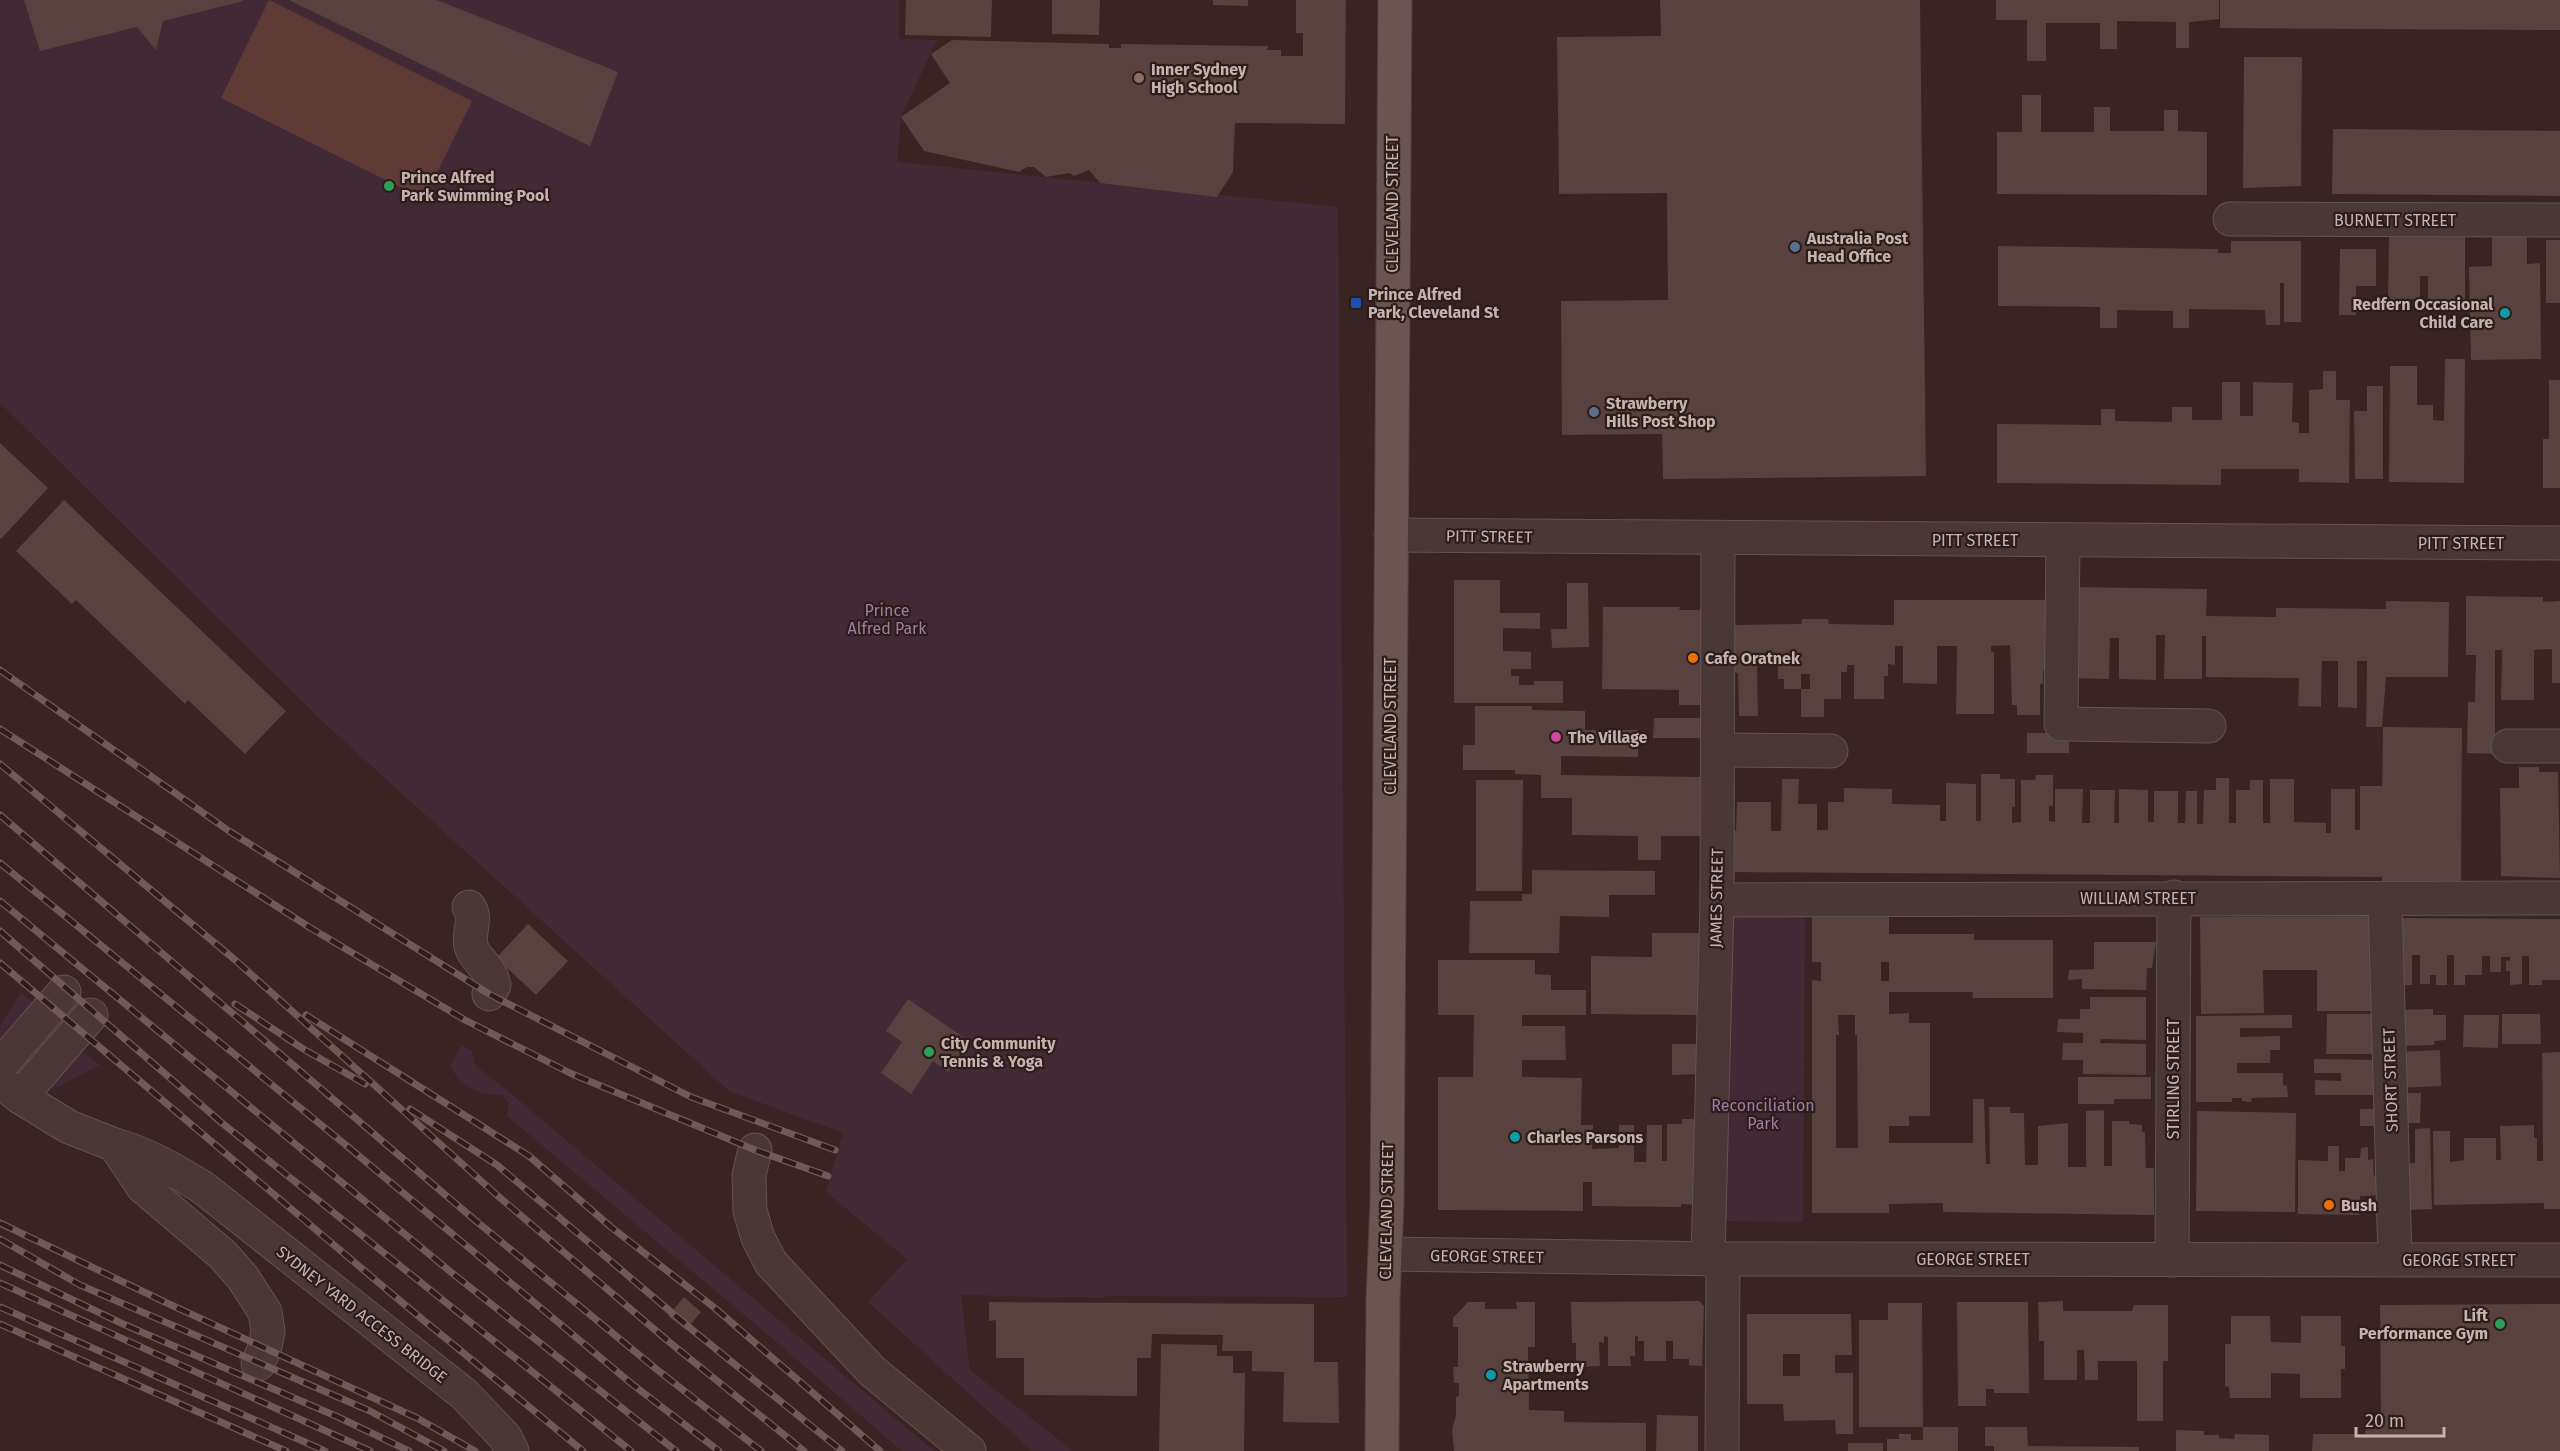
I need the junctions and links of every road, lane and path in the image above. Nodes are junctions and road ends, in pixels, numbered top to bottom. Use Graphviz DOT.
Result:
graph roads {
  1 [pos="1395,0"];
  2 [pos="2230,219"];
  3 [pos="2560,220"];
  4 [pos="1391,535"];
  5 [pos="1718,538"];
  6 [pos="2063,540"];
  7 [pos="2560,543"];
  8 [pos="2209,726"];
  9 [pos="2560,746"];
  10 [pos="2508,747"];
  11 [pos="1718,750"];
  12 [pos="1831,751"];
  13 [pos="2174,897"];
  14 [pos="2560,898"];
  15 [pos="1717,900"];
  16 [pos="2385,900"];
  17 [pos="469,907"];
  18 [pos="63,992"];
  19 [pos="489,994"];
  20 [pos="91,1015"];
  21 [pos="0,1066"];
  22 [pos="10,1089"];
  23 [pos="115,1145"];
  24 [pos="755,1150"];
  25 [pos="1386,1254"];
  26 [pos="1715,1259"];
  27 [pos="2172,1260"];
  28 [pos="2395,1260"];
  29 [pos="2560,1260"];
  30 [pos="258,1364"];
  31 [pos="512,1451"];
  32 [pos="969,1451"];
  33 [pos="1382,1451"];
  34 [pos="1722,1451"];
  1 -- 4 [label="main road, CLEVELAND STREET"];
  2 -- 3 [label="street, BURNETT STREET"];
  4 -- 5 [label="street, PITT STREET"];
  4 -- 25 [label="main road, CLEVELAND STREET"];
  5 -- 6 [label="street, PITT STREET"];
  5 -- 11 [label="street, JAMES STREET"];
  6 -- 7 [label="street, PITT STREET"];
  6 -- 8 [label="street"];
  9 -- 10 [label="street"];
  11 -- 12 [label="street"];
  11 -- 15 [label="street, JAMES STREET"];
  13 -- 15 [label="street, WILLIAM STREET"];
  13 -- 16 [label="street, WILLIAM STREET"];
  13 -- 27 [label="street, STIRLING STREET"];
  14 -- 16 [label="street, WILLIAM STREET"];
  15 -- 26 [label="street, JAMES STREET"];
  16 -- 28 [label="street, SHORT STREET"];
  17 -- 19 [label="street"];
  18 -- 21 [label="street"];
  20 -- 22 [label="street"];
  22 -- 23 [label="street, SYDNEY YARD ACCESS BRIDGE"];
  23 -- 30 [label="street"];
  23 -- 31 [label="street, SYDNEY YARD ACCESS BRIDGE"];
  24 -- 32 [label="street"];
  25 -- 26 [label="street, GEORGE STREET"];
  25 -- 33 [label="main road, CLEVELAND STREET"];
  26 -- 27 [label="street, GEORGE STREET"];
  26 -- 34 [label="street, JAMES STREET"];
  27 -- 28 [label="street, GEORGE STREET"];
  28 -- 29 [label="street, GEORGE STREET"];
}
